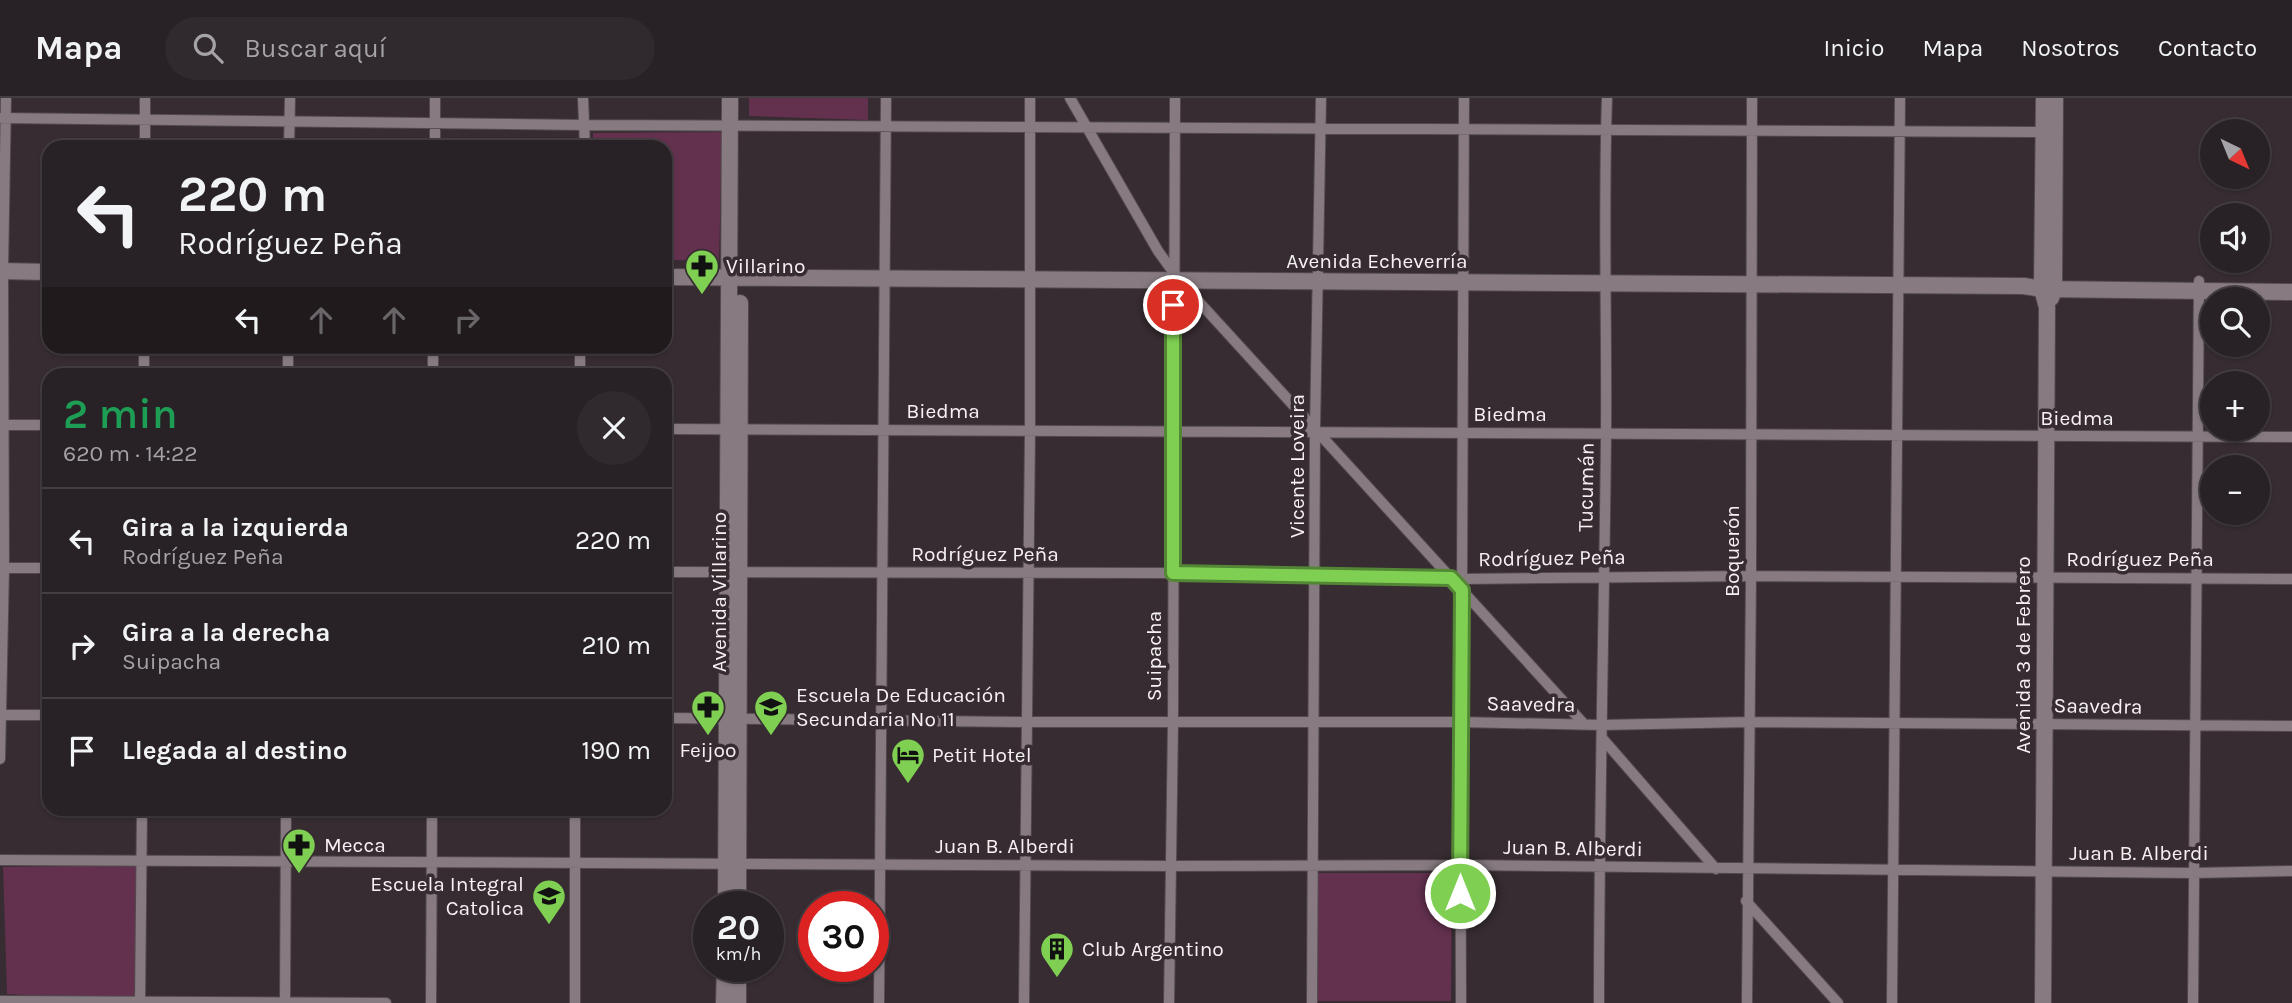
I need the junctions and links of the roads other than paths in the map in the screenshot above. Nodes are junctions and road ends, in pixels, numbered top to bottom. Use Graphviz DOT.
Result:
graph roads {
  1 [pos="6,98"];
  2 [pos="145,98"];
  3 [pos="290,98"];
  4 [pos="435,98"];
  5 [pos="583,98"];
  6 [pos="730,98"];
  7 [pos="740,98"];
  8 [pos="886,98"];
  9 [pos="1030,98"];
  10 [pos="1070,98"];
  11 [pos="1175,98"];
  12 [pos="1321,98"];
  13 [pos="1464,98"];
  14 [pos="1607,98"];
  15 [pos="1752,98"];
  16 [pos="1899,98"];
  17 [pos="2044,98"];
  18 [pos="2055,98"];
  19 [pos="3,118"];
  20 [pos="145,119"];
  21 [pos="290,120"];
  22 [pos="435,122"];
  23 [pos="585,125"];
  24 [pos="735,125"];
  25 [pos="886,127"];
  26 [pos="1030,127"];
  27 [pos="1087,128"];
  28 [pos="1463,128"];
  29 [pos="1606,128"];
  30 [pos="1174,129"];
  31 [pos="1320,129"];
  32 [pos="1751,129"];
  33 [pos="1900,132"];
  34 [pos="2049,132"];
  35 [pos="145,140"];
  36 [pos="289,140"];
  37 [pos="435,140"];
  38 [pos="585,140"];
  39 [pos="1,271"];
  40 [pos="42,272"];
  41 [pos="672,277"];
  42 [pos="735,277"];
  43 [pos="1175,277"];
  44 [pos="884,278"];
  45 [pos="1030,279"];
  46 [pos="1318,282"];
  47 [pos="1463,283"];
  48 [pos="2292,283"];
  49 [pos="1605,284"];
  50 [pos="1751,285"];
  51 [pos="2048,285"];
  52 [pos="1898,286"];
  53 [pos="2198,286"];
  54 [pos="2292,292"];
  55 [pos="2,425"];
  56 [pos="42,425"];
  57 [pos="672,429"];
  58 [pos="734,429"];
  59 [pos="883,429"];
  60 [pos="1030,431"];
  61 [pos="1317,431"];
  62 [pos="1173,432"];
  63 [pos="1462,434"];
  64 [pos="1606,434"];
  65 [pos="1751,435"];
  66 [pos="1896,435"];
  67 [pos="2046,437"];
  68 [pos="2197,437"];
  69 [pos="2292,437"];
  70 [pos="2,568"];
  71 [pos="42,568"];
  72 [pos="672,572"];
  73 [pos="734,573"];
  74 [pos="883,573"];
  75 [pos="1028,573"];
  76 [pos="1173,573"];
  77 [pos="1315,575"];
  78 [pos="1604,576"];
  79 [pos="1751,576"];
  80 [pos="1895,578"];
  81 [pos="2045,579"];
  82 [pos="2196,579"];
  83 [pos="2292,579"];
  84 [pos="1459,582"];
  85 [pos="0,715"];
  86 [pos="42,716"];
  87 [pos="672,718"];
  88 [pos="733,718"];
  89 [pos="882,720"];
  90 [pos="1026,722"];
  91 [pos="1173,722"];
  92 [pos="1314,722"];
  93 [pos="1460,722"];
  94 [pos="1749,722"];
  95 [pos="1584,724"];
  96 [pos="1894,724"];
  97 [pos="2044,724"];
  98 [pos="1601,725"];
  99 [pos="2292,726"];
  100 [pos="2194,727"];
  101 [pos="1602,738"];
  102 [pos="0,759"];
  103 [pos="142,816"];
  104 [pos="286,816"];
  105 [pos="432,816"];
  106 [pos="575,816"];
  107 [pos="0,860"];
  108 [pos="141,861"];
  109 [pos="286,862"];
  110 [pos="432,862"];
  111 [pos="575,863"];
  112 [pos="732,864"];
  113 [pos="880,865"];
  114 [pos="1025,865"];
  115 [pos="1312,865"];
  116 [pos="1459,865"];
  117 [pos="1170,866"];
  118 [pos="1599,868"];
  119 [pos="1716,869"];
  120 [pos="1748,869"];
  121 [pos="1893,870"];
  122 [pos="2292,871"];
  123 [pos="2044,872"];
  124 [pos="2193,873"];
  125 [pos="728,891"];
  126 [pos="736,891"];
  127 [pos="1746,901"];
  128 [pos="725,982"];
  129 [pos="738,982"];
  130 [pos="0,1000"];
  131 [pos="140,1002"];
  132 [pos="285,1002"];
  133 [pos="386,1003"];
  134 [pos="431,1003"];
  135 [pos="575,1003"];
  136 [pos="724,1003"];
  137 [pos="738,1003"];
  138 [pos="880,1003"];
  139 [pos="1024,1003"];
  140 [pos="1169,1003"];
  141 [pos="1312,1003"];
  142 [pos="1461,1003"];
  143 [pos="1599,1003"];
  144 [pos="1746,1003"];
  145 [pos="1838,1003"];
  146 [pos="1892,1003"];
  147 [pos="2043,1003"];
  148 [pos="2193,1003"];
  1 -- 19 [label="street"];
  2 -- 20 [label="street"];
  3 -- 21 [label="street"];
  4 -- 22 [label="street"];
  5 -- 23 [label="street"];
  6 -- 24 [label="main road"];
  7 -- 24 [label="main road"];
  8 -- 25 [label="street"];
  9 -- 26 [label="street"];
  10 -- 27 [label="street"];
  11 -- 30 [label="street, Suipacha"];
  12 -- 31 [label="street, Vicente Loveira"];
  13 -- 28 [label="street"];
  14 -- 29 [label="street, Tucumán"];
  15 -- 32 [label="street, Boquerón"];
  16 -- 33 [label="street"];
  17 -- 34 [label="main road, Avenida 3 de Febrero"];
  18 -- 34 [label="main road, Avenida 3 de Febrero"];
  19 -- 20 [label="street"];
  19 -- 39 [label="street"];
  20 -- 21 [label="street"];
  20 -- 35 [label="street"];
  21 -- 22 [label="street"];
  21 -- 36 [label="street"];
  22 -- 23 [label="street"];
  22 -- 37 [label="street"];
  23 -- 24 [label="street"];
  23 -- 38 [label="street"];
  24 -- 25 [label="street"];
  24 -- 42 [label="main road, Avenida Villarino"];
  25 -- 26 [label="street"];
  25 -- 44 [label="street"];
  26 -- 27 [label="street"];
  26 -- 45 [label="street"];
  27 -- 30 [label="street"];
  27 -- 43 [label="street"];
  28 -- 29 [label="street"];
  28 -- 31 [label="street"];
  28 -- 47 [label="street"];
  29 -- 32 [label="street"];
  29 -- 49 [label="street, Tucumán"];
  30 -- 31 [label="street"];
  30 -- 43 [label="street, Suipacha"];
  31 -- 46 [label="street, Vicente Loveira"];
  32 -- 33 [label="street"];
  32 -- 50 [label="street, Boquerón"];
  33 -- 34 [label="street"];
  33 -- 52 [label="street"];
  34 -- 51 [label="main road, Avenida 3 de Febrero"];
  39 -- 40 [label="main road"];
  39 -- 55 [label="street"];
  41 -- 42 [label="main road, Avenida Echeverría"];
  42 -- 44 [label="main road, Avenida Echeverría"];
  42 -- 58 [label="main road, Avenida Villarino"];
  43 -- 45 [label="main road, Avenida Echeverría"];
  43 -- 46 [label="main road, Avenida Echeverría"];
  43 -- 61 [label="street"];
  43 -- 62 [label="street, Suipacha"];
  44 -- 45 [label="main road, Avenida Echeverría"];
  44 -- 59 [label="street"];
  45 -- 60 [label="street"];
  46 -- 47 [label="main road, Avenida Echeverría"];
  46 -- 61 [label="street, Vicente Loveira"];
  47 -- 49 [label="main road, Avenida Echeverría"];
  47 -- 63 [label="street"];
  48 -- 53 [label="main road, Avenida Echeverría"];
  49 -- 50 [label="main road, Avenida Echeverría"];
  49 -- 64 [label="street, Tucumán"];
  50 -- 52 [label="main road, Avenida Echeverría"];
  50 -- 65 [label="street, Boquerón"];
  51 -- 52 [label="main road, Avenida Echeverría"];
  51 -- 53 [label="main road, Avenida Echeverría"];
  51 -- 67 [label="main road, Avenida 3 de Febrero"];
  52 -- 66 [label="street"];
  53 -- 54 [label="main road, Avenida Echeverría"];
  53 -- 68 [label="street"];
  55 -- 56 [label="street"];
  55 -- 70 [label="street"];
  57 -- 58 [label="street, Biedma"];
  58 -- 59 [label="street, Biedma"];
  58 -- 73 [label="main road, Avenida Villarino"];
  59 -- 60 [label="street, Biedma"];
  59 -- 74 [label="street"];
  60 -- 62 [label="street, Biedma"];
  60 -- 75 [label="street"];
  61 -- 62 [label="street, Biedma"];
  61 -- 63 [label="street, Biedma"];
  61 -- 77 [label="street, Vicente Loveira"];
  61 -- 84 [label="street"];
  62 -- 76 [label="street, Suipacha"];
  63 -- 64 [label="street, Biedma"];
  63 -- 84 [label="street"];
  64 -- 65 [label="street, Biedma"];
  64 -- 78 [label="street, Tucumán"];
  65 -- 66 [label="street, Biedma"];
  65 -- 79 [label="street, Boquerón"];
  66 -- 67 [label="street, Biedma"];
  66 -- 80 [label="street"];
  67 -- 68 [label="street, Biedma"];
  67 -- 81 [label="main road, Avenida 3 de Febrero"];
  68 -- 69 [label="street, Biedma"];
  68 -- 82 [label="street"];
  70 -- 71 [label="street"];
  70 -- 85 [label="street"];
  72 -- 73 [label="street, Rodríguez Peña"];
  73 -- 74 [label="street, Rodríguez Peña"];
  73 -- 88 [label="main road, Avenida Villarino"];
  74 -- 75 [label="street, Rodríguez Peña"];
  74 -- 89 [label="street"];
  75 -- 76 [label="street, Rodríguez Peña"];
  75 -- 90 [label="street"];
  76 -- 77 [label="street, Rodríguez Peña"];
  76 -- 91 [label="street, Suipacha"];
  77 -- 84 [label="street, Rodríguez Peña"];
  77 -- 92 [label="street, Vicente Loveira"];
  78 -- 79 [label="street, Rodríguez Peña"];
  78 -- 84 [label="street, Rodríguez Peña"];
  78 -- 98 [label="street, Tucumán"];
  79 -- 80 [label="street, Rodríguez Peña"];
  79 -- 94 [label="street, Boquerón"];
  80 -- 81 [label="street, Rodríguez Peña"];
  80 -- 96 [label="street"];
  81 -- 82 [label="street, Rodríguez Peña"];
  81 -- 97 [label="main road, Avenida 3 de Febrero"];
  82 -- 83 [label="street, Rodríguez Peña"];
  82 -- 100 [label="street"];
  84 -- 93 [label="street"];
  84 -- 95 [label="street"];
  85 -- 86 [label="street"];
  85 -- 102 [label="street"];
  87 -- 88 [label="street, Saavedra"];
  88 -- 89 [label="street, Saavedra"];
  88 -- 112 [label="main road, Avenida Villarino"];
  89 -- 90 [label="street, Saavedra"];
  89 -- 113 [label="street"];
  90 -- 91 [label="street, Saavedra"];
  90 -- 114 [label="street"];
  91 -- 92 [label="street, Saavedra"];
  91 -- 117 [label="street, Suipacha"];
  92 -- 93 [label="street, Saavedra"];
  92 -- 115 [label="street, Vicente Loveira"];
  93 -- 95 [label="street, Saavedra"];
  93 -- 116 [label="street"];
  94 -- 96 [label="street, Saavedra"];
  94 -- 98 [label="street, Saavedra"];
  94 -- 120 [label="street, Boquerón"];
  95 -- 98 [label="street, Saavedra"];
  96 -- 97 [label="street, Saavedra"];
  96 -- 121 [label="street"];
  97 -- 100 [label="street, Saavedra"];
  97 -- 123 [label="main road, Avenida 3 de Febrero"];
  98 -- 101 [label="street, Tucumán"];
  99 -- 100 [label="street, Saavedra"];
  100 -- 124 [label="street"];
  101 -- 118 [label="street, Tucumán"];
  101 -- 119 [label="street"];
  103 -- 108 [label="street"];
  104 -- 109 [label="street"];
  105 -- 110 [label="street"];
  106 -- 111 [label="street"];
  107 -- 108 [label="street, Juan B. Alberdi"];
  108 -- 109 [label="street, Juan B. Alberdi"];
  108 -- 131 [label="street"];
  109 -- 110 [label="street, Juan B. Alberdi"];
  109 -- 132 [label="street"];
  110 -- 111 [label="street, Juan B. Alberdi"];
  110 -- 134 [label="street"];
  111 -- 112 [label="street, Juan B. Alberdi"];
  111 -- 135 [label="street"];
  112 -- 113 [label="street, Juan B. Alberdi"];
  112 -- 125 [label="main road, Avenida Villarino"];
  112 -- 126 [label="main road, Avenida Villarino"];
  113 -- 114 [label="street, Juan B. Alberdi"];
  113 -- 138 [label="street"];
  114 -- 117 [label="street, Juan B. Alberdi"];
  114 -- 139 [label="street"];
  115 -- 116 [label="street, Juan B. Alberdi"];
  115 -- 117 [label="street, Juan B. Alberdi"];
  115 -- 141 [label="street, Vicente Loveira"];
  116 -- 118 [label="street, Juan B. Alberdi"];
  116 -- 142 [label="street"];
  117 -- 140 [label="street, Suipacha"];
  118 -- 119 [label="street, Juan B. Alberdi"];
  118 -- 143 [label="street, Tucumán"];
  119 -- 120 [label="street, Juan B. Alberdi"];
  120 -- 121 [label="street, Juan B. Alberdi"];
  120 -- 127 [label="street, Boquerón"];
  121 -- 123 [label="street, Juan B. Alberdi"];
  121 -- 146 [label="street"];
  122 -- 124 [label="street, Juan B. Alberdi"];
  123 -- 124 [label="street, Juan B. Alberdi"];
  123 -- 147 [label="main road, Avenida 3 de Febrero"];
  124 -- 148 [label="street"];
  127 -- 144 [label="street, Boquerón"];
  127 -- 145 [label="street"];
  128 -- 136 [label="main road"];
  129 -- 137 [label="main road"];
  130 -- 131 [label="street"];
  131 -- 132 [label="street"];
  132 -- 133 [label="street"];
}
